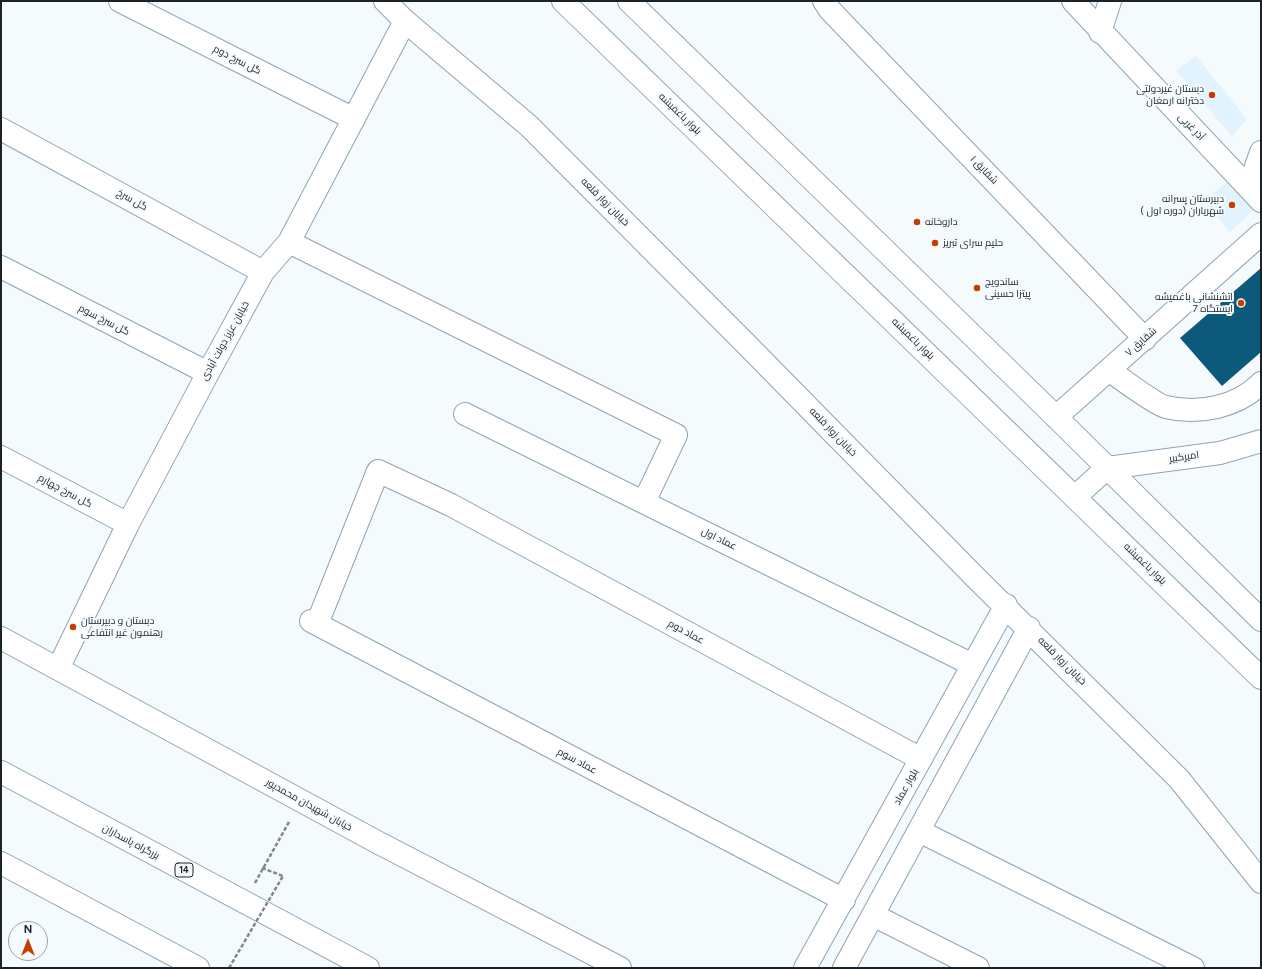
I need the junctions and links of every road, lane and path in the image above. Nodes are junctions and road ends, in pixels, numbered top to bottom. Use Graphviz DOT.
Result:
graph roads {
  1 [pos="120,1"];
  2 [pos="385,1"];
  3 [pos="563,1"];
  4 [pos="629,1"];
  5 [pos="824,1"];
  6 [pos="1073,1"];
  7 [pos="1110,1"];
  8 [pos="405,21"];
  9 [pos="1100,32"];
  10 [pos="354,119"];
  11 [pos="1,129"];
  12 [pos="1261,152"];
  13 [pos="1255,194"];
  14 [pos="1261,234"];
  15 [pos="289,242"];
  16 [pos="1,267"];
  17 [pos="263,272"];
  18 [pos="1145,339"];
  19 [pos="1109,370"];
  20 [pos="208,373"];
  21 [pos="1261,383"];
  22 [pos="465,414"];
  23 [pos="1056,417"];
  24 [pos="1261,441"];
  25 [pos="1,457"];
  26 [pos="1107,468"];
  27 [pos="1076,496"];
  28 [pos="644,502"];
  29 [pos="128,524"];
  30 [pos="1006,605"];
  31 [pos="1261,620"];
  32 [pos="314,623"];
  33 [pos="1029,628"];
  34 [pos="1,638"];
  35 [pos="972,665"];
  36 [pos="58,669"];
  37 [pos="1261,678"];
  38 [pos="921,759"];
  39 [pos="1,772"];
  40 [pos="301,801"];
  41 [pos="919,831"];
  42 [pos="1,863"];
  43 [pos="262,868"];
  44 [pos="1261,882"];
  45 [pos="844,900"];
  46 [pos="246,903"];
  47 [pos="873,915"];
  48 [pos="198,968"];
  49 [pos="229,968"];
  50 [pos="368,968"];
  51 [pos="620,968"];
  52 [pos="805,968"];
  53 [pos="844,968"];
  54 [pos="978,968"];
  55 [pos="1193,968"];
  1 -- 10 [label="main road, گل سرخ دوم"];
  2 -- 8 [label="main road, خیابان زوار قلعه"];
  3 -- 27 [label="main road, بلوار باغمیشه"];
  4 -- 23 [label="main road"];
  5 -- 18 [label="main road, شقایق ۱"];
  6 -- 9 [label="main road, آذر غربی"];
  7 -- 9 [label="main road"];
  8 -- 10 [label="main road, خیابان عزیز دولت آبادی"];
  8 -- 30 [label="main road, خیابان زوار قلعه"];
  9 -- 13 [label="main road, آذر غربی"];
  10 -- 15 [label="main road, خیابان عزیز دولت آبادی"];
  11 -- 17 [label="main road, گل سرخ"];
  12 -- 13 [label="main road"];
  14 -- 18 [label="main road, شقایق ۷"];
  15 -- 17 [label="main road, خیابان عزیز دولت آبادی"];
  15 -- 28 [label="main road"];
  16 -- 20 [label="main road, گل سرخ سوم"];
  17 -- 20 [label="main road, خیابان عزیز دولت آبادی"];
  18 -- 19 [label="main road, شقایق ۷"];
  19 -- 21 [label="main road"];
  19 -- 23 [label="main road, شقایق ۷"];
  20 -- 29 [label="main road, خیابان عزیز دولت آبادی"];
  22 -- 28 [label="main road, عماد اول"];
  23 -- 26 [label="main road"];
  24 -- 26 [label="main road, امیرکبیر"];
  25 -- 29 [label="main road, گل سرخ چهارم"];
  26 -- 27 [label="main road"];
  26 -- 31 [label="main road"];
  27 -- 37 [label="main road, بلوار باغمیشه"];
  28 -- 35 [label="main road, عماد اول"];
  29 -- 36 [label="main road, خیابان عزیز دولت آبادی"];
  30 -- 33 [label="main road, خیابان زوار قلعه"];
  30 -- 35 [label="main road, بلوار عماد"];
  32 -- 38 [label="main road, عماد دوم"];
  32 -- 45 [label="main road, عماد سوم"];
  33 -- 41 [label="main road"];
  33 -- 44 [label="main road, خیابان زوار قلعه"];
  34 -- 36 [label="main road, خیابان شهیدان محمدپور"];
  35 -- 38 [label="main road, بلوار عماد"];
  36 -- 40 [label="main road, خیابان شهیدان محمدپور"];
  38 -- 45 [label="main road, بلوار عماد"];
  39 -- 46 [label="main road, بزرگراه پاسداران / 14"];
  40 -- 43 [label="path"];
  40 -- 51 [label="main road, خیابان شهیدان محمدپور"];
  41 -- 47 [label="main road"];
  41 -- 55 [label="main road"];
  42 -- 48 [label="main road"];
  43 -- 46 [label="path"];
  43 -- 49 [label="path, bridge"];
  45 -- 52 [label="main road, بلوار عماد"];
  46 -- 50 [label="main road, بزرگراه پاسداران / 14"];
  47 -- 53 [label="main road"];
  47 -- 54 [label="main road"];
}
